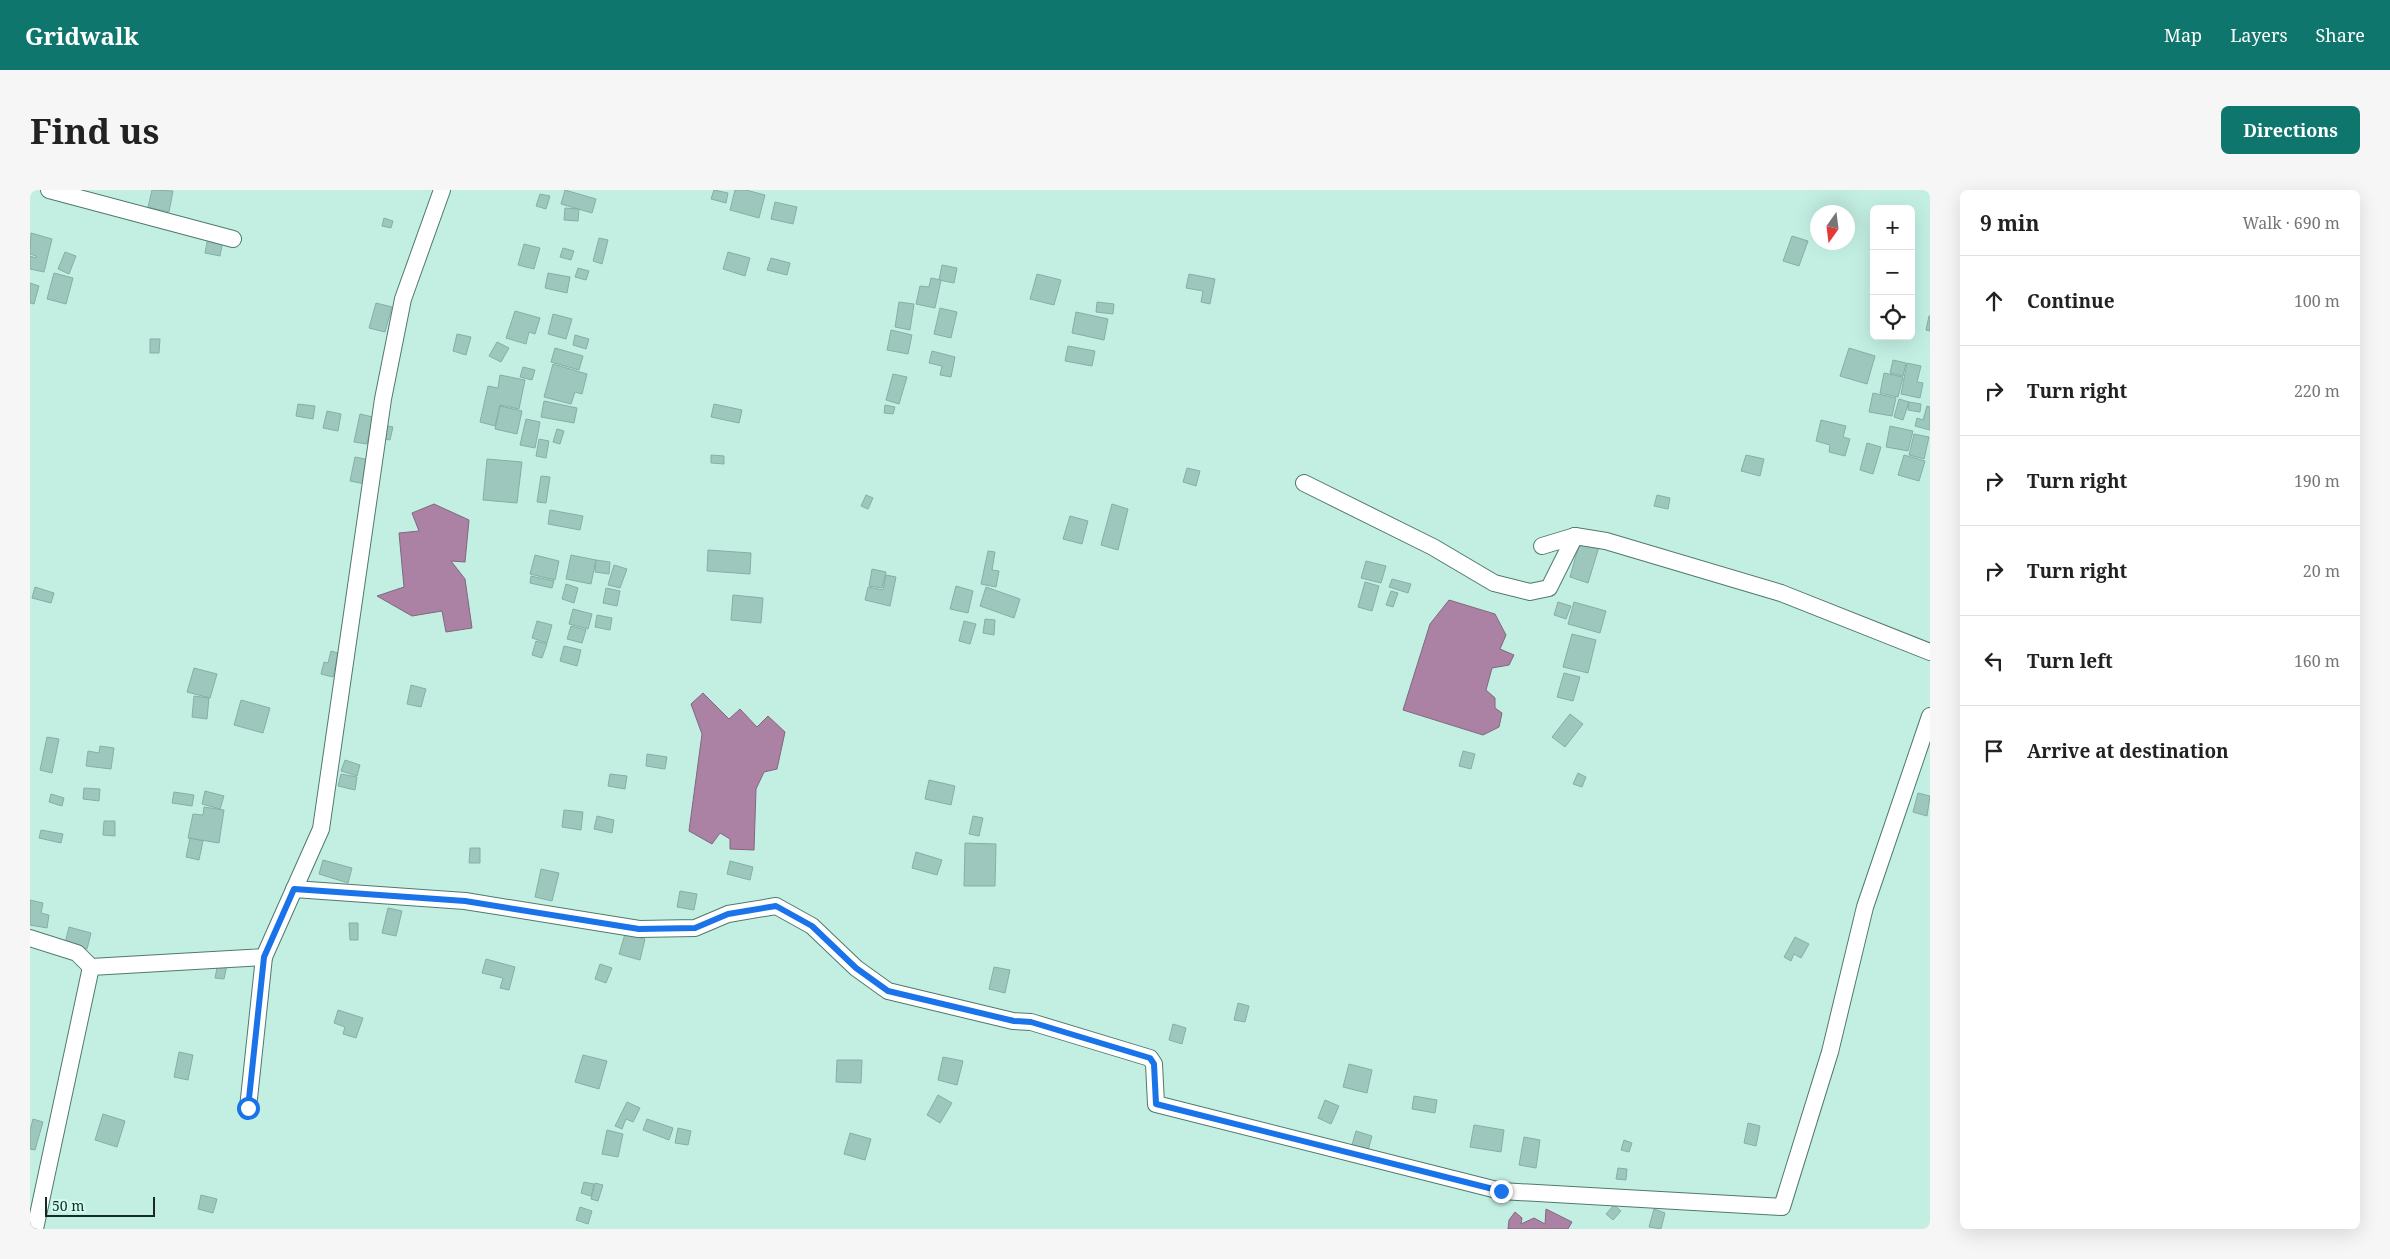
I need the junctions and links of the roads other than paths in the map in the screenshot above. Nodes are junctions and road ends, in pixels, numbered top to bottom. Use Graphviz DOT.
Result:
graph roads {
  1 [pos="49,190"];
  2 [pos="442,190"];
  3 [pos="76,193"];
  4 [pos="233,239"];
  5 [pos="1304,483"];
  6 [pos="1575,536"];
  7 [pos="1542,546"];
  8 [pos="1930,652"];
  9 [pos="1930,716"];
  10 [pos="294,889"];
  11 [pos="30,938"];
  12 [pos="264,957"];
  13 [pos="91,966"];
  14 [pos="248,1108"];
  15 [pos="35,1229"];
  1 -- 3 [label="street"];
  2 -- 10 [label="street"];
  3 -- 4 [label="street"];
  5 -- 6 [label="street"];
  6 -- 7 [label="street"];
  6 -- 8 [label="street"];
  9 -- 10 [label="street"];
  10 -- 12 [label="street"];
  11 -- 13 [label="street"];
  12 -- 13 [label="street"];
  12 -- 14 [label="street"];
  13 -- 15 [label="street"];
}
